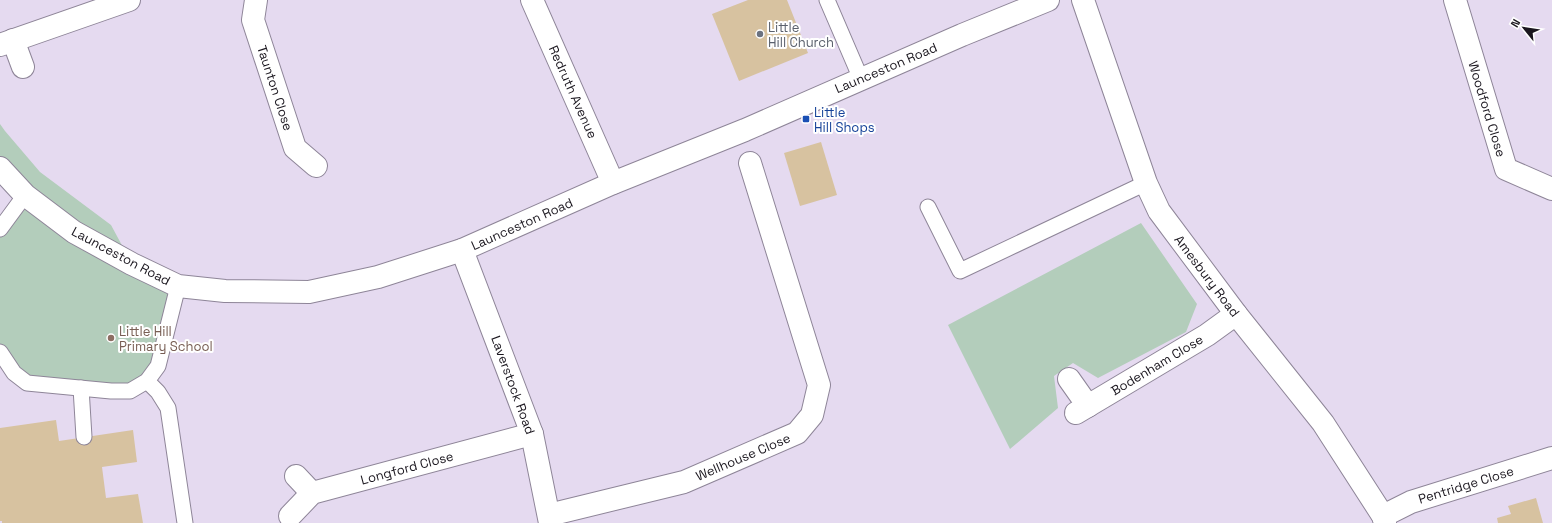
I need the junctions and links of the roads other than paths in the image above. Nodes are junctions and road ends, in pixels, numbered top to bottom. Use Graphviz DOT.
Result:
graph roads {
  1 [pos="129,0"];
  2 [pos="255,0"];
  3 [pos="532,0"];
  4 [pos="827,0"];
  5 [pos="1048,0"];
  6 [pos="1083,0"];
  7 [pos="1454,0"];
  8 [pos="6,42"];
  9 [pos="23,67"];
  10 [pos="862,79"];
  11 [pos="750,163"];
  12 [pos="316,166"];
  13 [pos="0,168"];
  14 [pos="1146,183"];
  15 [pos="613,184"];
  16 [pos="1552,189"];
  17 [pos="25,195"];
  18 [pos="928,207"];
  19 [pos="0,229"];
  20 [pos="462,250"];
  21 [pos="178,286"];
  22 [pos="1236,314"];
  23 [pos="0,352"];
  24 [pos="1069,379"];
  25 [pos="147,381"];
  26 [pos="81,388"];
  27 [pos="532,434"];
  28 [pos="84,437"];
  29 [pos="1552,458"];
  30 [pos="296,476"];
  31 [pos="312,493"];
  32 [pos="290,516"];
  33 [pos="550,519"];
  34 [pos="1384,520"];
  35 [pos="185,523"];
  1 -- 8 [label="street"];
  2 -- 12 [label="street, Taunton Close"];
  3 -- 15 [label="street, Redruth Avenue"];
  4 -- 10 [label="lane"];
  5 -- 10 [label="street, Launceston Road"];
  6 -- 14 [label="street, Amesbury Road"];
  7 -- 16 [label="street, Woodford Close"];
  8 -- 9 [label="street"];
  10 -- 15 [label="street, Launceston Road"];
  11 -- 33 [label="street, Wellhouse Close"];
  13 -- 17 [label="street, Launceston Road"];
  14 -- 18 [label="lane"];
  14 -- 22 [label="street, Amesbury Road"];
  15 -- 20 [label="street, Launceston Road"];
  17 -- 19 [label="lane"];
  17 -- 21 [label="street, Launceston Road"];
  20 -- 21 [label="street, Launceston Road"];
  20 -- 27 [label="street, Laverstock Road"];
  21 -- 25 [label="lane"];
  22 -- 24 [label="street, Bodenham Close"];
  22 -- 34 [label="street, Amesbury Road"];
  23 -- 26 [label="lane"];
  25 -- 26 [label="lane"];
  25 -- 35 [label="lane"];
  26 -- 28 [label="lane"];
  27 -- 31 [label="street, Longford Close"];
  27 -- 33 [label="street, Laverstock Road"];
  29 -- 34 [label="street, Pentridge Close"];
  30 -- 31 [label="street"];
  31 -- 32 [label="street"];
}
